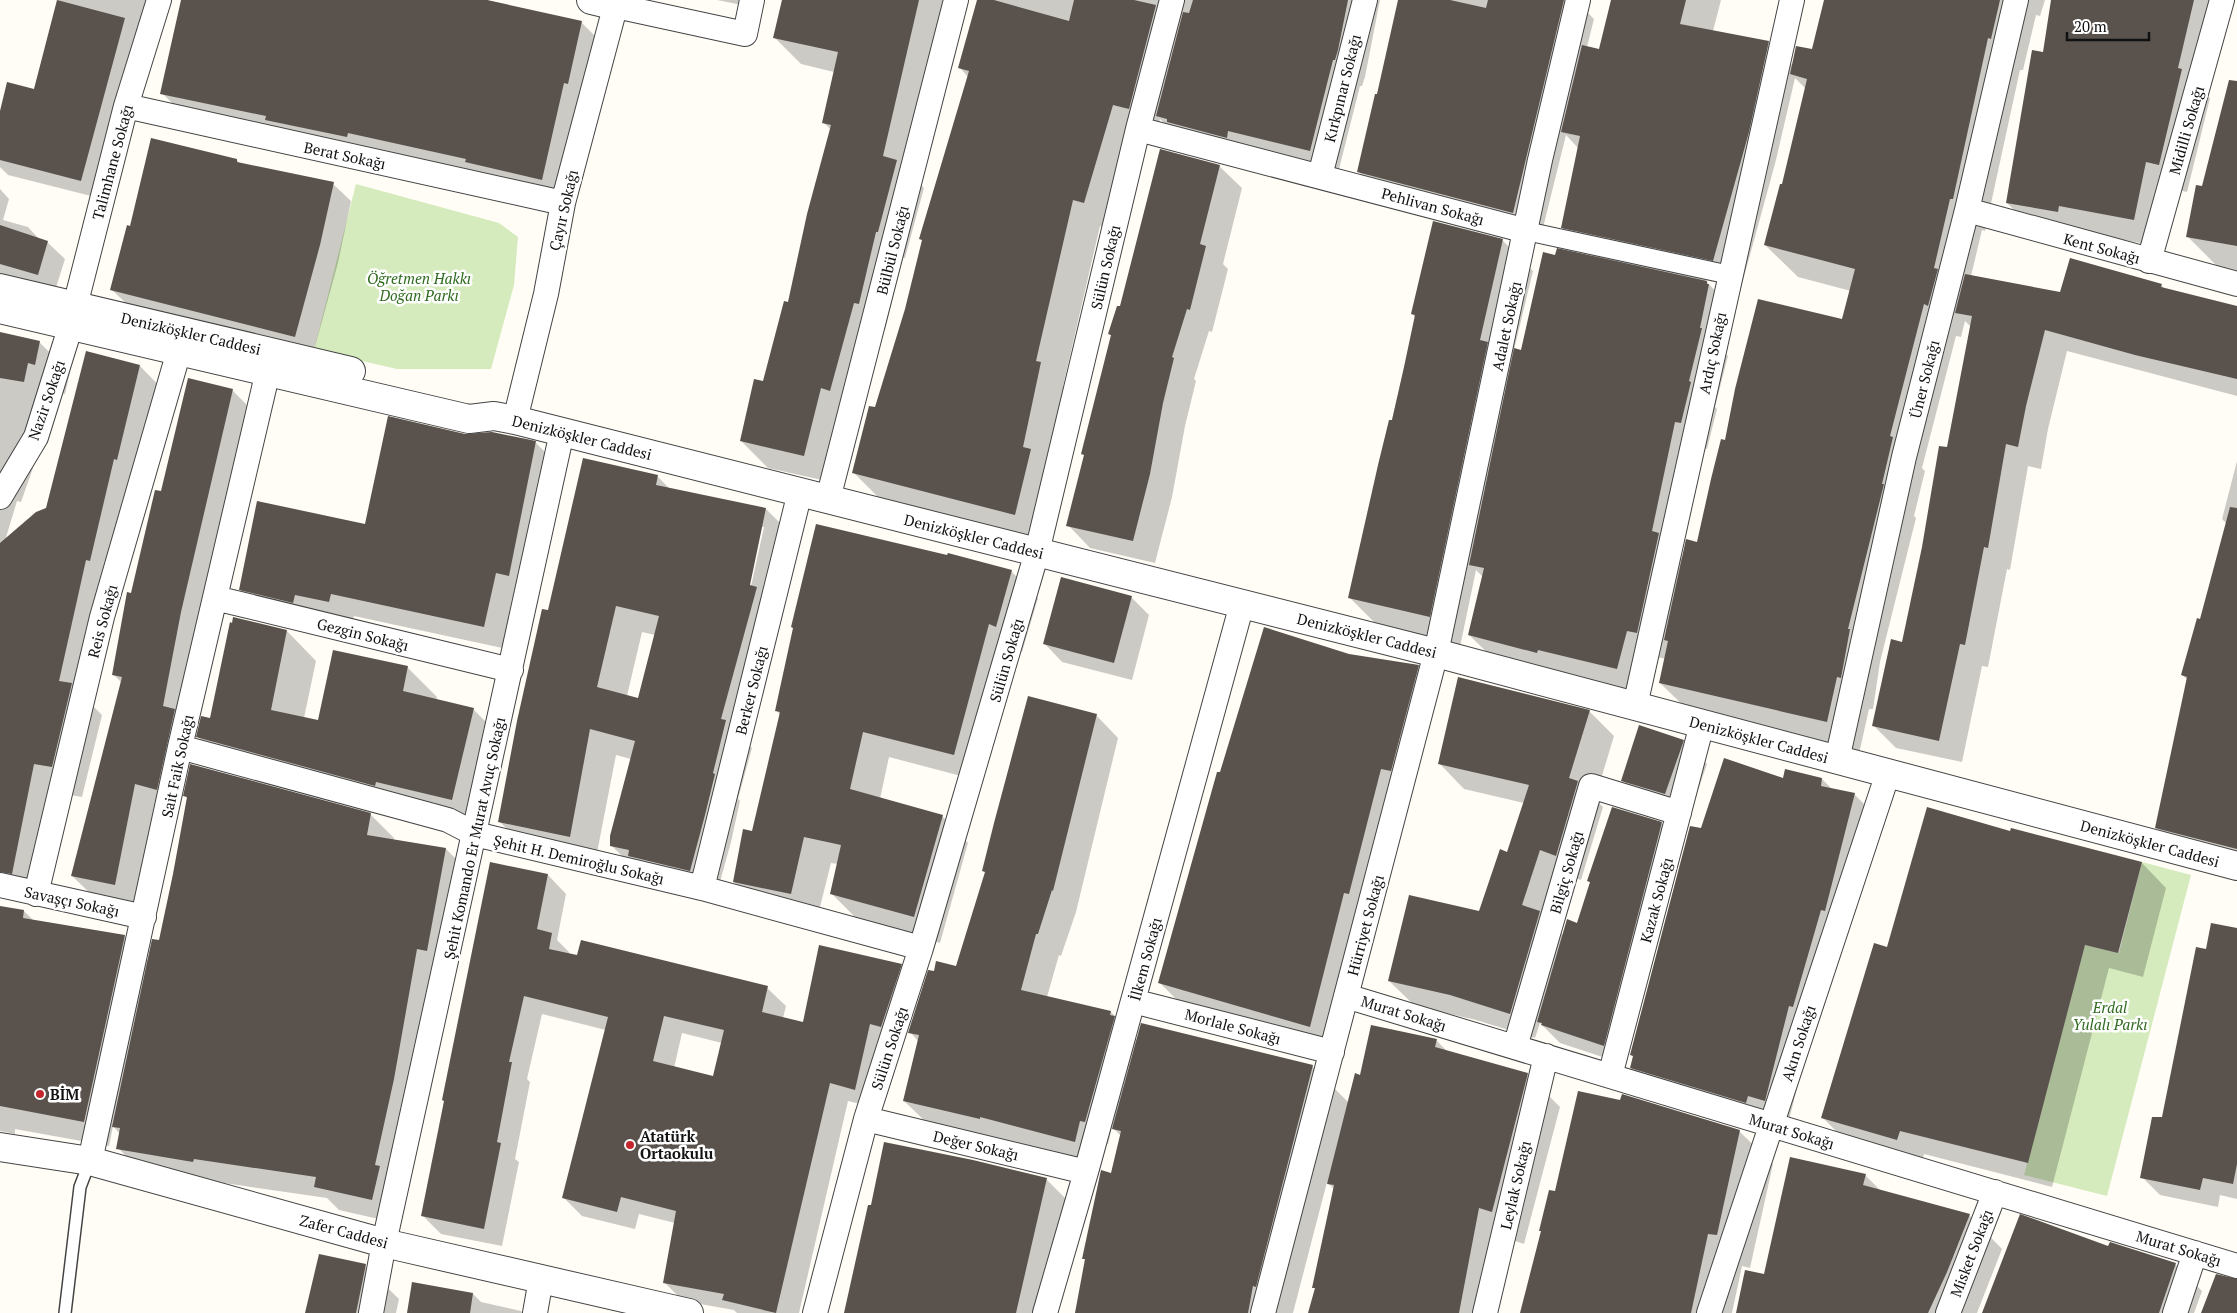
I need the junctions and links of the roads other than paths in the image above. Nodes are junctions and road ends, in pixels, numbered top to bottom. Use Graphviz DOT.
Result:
graph roads {
  1 [pos="159,0"];
  2 [pos="752,0"];
  3 [pos="956,0"];
  4 [pos="1172,0"];
  5 [pos="1365,0"];
  6 [pos="1578,0"];
  7 [pos="1792,0"];
  8 [pos="2016,0"];
  9 [pos="2222,0"];
  10 [pos="608,2"];
  11 [pos="126,106"];
  12 [pos="1138,129"];
  13 [pos="1320,176"];
  14 [pos="563,203"];
  15 [pos="1966,210"];
  16 [pos="1526,231"];
  17 [pos="2149,261"];
  18 [pos="1730,275"];
  19 [pos="2237,284"];
  20 [pos="0,288"];
  21 [pos="0,309"];
  22 [pos="73,315"];
  23 [pos="183,342"];
  24 [pos="270,362"];
  25 [pos="504,418"];
  26 [pos="562,432"];
  27 [pos="800,492"];
  28 [pos="0,498"];
  29 [pos="828,499"];
  30 [pos="1037,552"];
  31 [pos="215,598"];
  32 [pos="1242,604"];
  33 [pos="1436,653"];
  34 [pos="511,670"];
  35 [pos="1635,706"];
  36 [pos="1702,724"];
  37 [pos="180,747"];
  38 [pos="1837,760"];
  39 [pos="1888,773"];
  40 [pos="1679,813"];
  41 [pos="475,834"];
  42 [pos="2237,866"];
  43 [pos="0,885"];
  44 [pos="702,888"];
  45 [pos="36,894"];
  46 [pos="144,917"];
  47 [pos="921,948"];
  48 [pos="1346,996"];
  49 [pos="1133,1001"];
  50 [pos="1516,1047"];
  51 [pos="1332,1052"];
  52 [pos="1546,1056"];
  53 [pos="1610,1076"];
  54 [pos="866,1119"];
  55 [pos="1771,1125"];
  56 [pos="0,1148"];
  57 [pos="90,1161"];
  58 [pos="1086,1172"];
  59 [pos="1995,1192"];
  60 [pos="384,1243"];
  61 [pos="2195,1253"];
  62 [pos="2237,1266"];
  63 [pos="542,1279"];
  64 [pos="65,1313"];
  65 [pos="371,1313"];
  66 [pos="535,1313"];
  67 [pos="689,1313"];
  68 [pos="814,1313"];
  69 [pos="1045,1313"];
  70 [pos="1263,1313"];
  71 [pos="1485,1313"];
  72 [pos="1709,1313"];
  73 [pos="1948,1313"];
  74 [pos="2175,1313"];
  1 -- 11 [label="street, Talimhane Sokağı"];
  2 -- 10 [label="street"];
  3 -- 29 [label="street, Bülbül Sokağı"];
  4 -- 12 [label="street, Sülün Sokağı"];
  5 -- 13 [label="street, Kırkpınar Sokağı"];
  6 -- 16 [label="street, Adalet Sokağı"];
  7 -- 18 [label="street, Ardıç Sokağı"];
  8 -- 15 [label="street, Üner Sokağı"];
  9 -- 17 [label="street, Midilli Sokağı"];
  10 -- 14 [label="street, Çayır Sokağı"];
  11 -- 14 [label="street, Berat Sokağı"];
  11 -- 22 [label="street, Talimhane Sokağı"];
  12 -- 13 [label="street, Pehlivan Sokağı"];
  12 -- 30 [label="street, Sülün Sokağı"];
  13 -- 16 [label="street, Pehlivan Sokağı"];
  14 -- 25 [label="street, Çayır Sokağı"];
  15 -- 17 [label="street, Kent Sokağı"];
  15 -- 38 [label="street, Üner Sokağı"];
  16 -- 18 [label="street, Pehlivan Sokağı"];
  16 -- 33 [label="street, Adalet Sokağı"];
  17 -- 19 [label="street, Kent Sokağı"];
  18 -- 35 [label="street, Ardıç Sokağı"];
  20 -- 22 [label="street, Denizköşkler Caddesi"];
  21 -- 22 [label="street, Denizköşkler Caddesi"];
  22 -- 23 [label="street, Denizköşkler Caddesi"];
  22 -- 28 [label="street, Nazir Sokağı"];
  23 -- 24 [label="street, Denizköşkler Caddesi"];
  23 -- 45 [label="street, Reis Sokağı"];
  24 -- 25 [label="street, Denizköşkler Caddesi"];
  24 -- 31 [label="street, Sait Faik Sokağı"];
  25 -- 26 [label="street, Denizköşkler Caddesi"];
  26 -- 27 [label="street, Denizköşkler Caddesi"];
  26 -- 34 [label="street, Şehit Komando Er Murat Avuç Sokağı"];
  27 -- 29 [label="street, Denizköşkler Caddesi"];
  27 -- 44 [label="street, Berker Sokağı"];
  29 -- 30 [label="street, Denizköşkler Caddesi"];
  30 -- 32 [label="street, Denizköşkler Caddesi"];
  30 -- 47 [label="street, Sülün Sokağı"];
  31 -- 34 [label="street, Gezgin Sokağı"];
  31 -- 37 [label="street, Sait Faik Sokağı"];
  32 -- 33 [label="street, Denizköşkler Caddesi"];
  32 -- 49 [label="street, İlkem Sokağı"];
  33 -- 35 [label="street, Denizköşkler Caddesi"];
  33 -- 48 [label="street, Hürriyet Sokağı"];
  34 -- 41 [label="street, Şehit Komando Er Murat Avuç Sokağı"];
  35 -- 36 [label="street, Denizköşkler Caddesi"];
  36 -- 38 [label="street, Denizköşkler Caddesi"];
  36 -- 40 [label="street, Kazak Sokağı"];
  37 -- 41 [label="street, Şehit H. Demiroğlu Sokağı"];
  37 -- 46 [label="street, Sait Faik Sokağı"];
  38 -- 39 [label="street, Denizköşkler Caddesi"];
  39 -- 42 [label="street, Denizköşkler Caddesi"];
  39 -- 55 [label="street, Akın Sokağı"];
  40 -- 50 [label="street, Bilgiç Sokağı"];
  40 -- 53 [label="street, Kazak Sokağı"];
  41 -- 44 [label="street, Şehit H. Demiroğlu Sokağı"];
  41 -- 60 [label="street, Şehit Komando Er Murat Avuç Sokağı"];
  43 -- 45 [label="street, Savaşçı Sokağı"];
  44 -- 47 [label="street, Şehit H. Demiroğlu Sokağı"];
  45 -- 46 [label="street, Savaşçı Sokağı"];
  46 -- 57 [label="street, Sait Faik Sokağı"];
  47 -- 54 [label="street, Sülün Sokağı"];
  48 -- 50 [label="street, Murat Sokağı"];
  48 -- 51 [label="street, Hürriyet Sokağı"];
  49 -- 51 [label="street, Morlale Sokağı"];
  49 -- 58 [label="street, İlkem Sokağı"];
  50 -- 52 [label="street, Murat Sokağı"];
  51 -- 70 [label="street, Hürriyet Sokağı"];
  52 -- 53 [label="street, Murat Sokağı"];
  52 -- 71 [label="street, Leylak Sokağı"];
  53 -- 55 [label="street, Murat Sokağı"];
  54 -- 58 [label="street, Değer Sokağı"];
  54 -- 68 [label="street, Sülün Sokağı"];
  55 -- 59 [label="street, Murat Sokağı"];
  55 -- 72 [label="street, Akın Sokağı"];
  56 -- 57 [label="street, Zafer Caddesi"];
  57 -- 60 [label="street, Zafer Caddesi"];
  57 -- 64 [label="lane"];
  58 -- 69 [label="street, İlkem Sokağı"];
  59 -- 61 [label="street, Murat Sokağı"];
  59 -- 73 [label="street, Misket Sokağı"];
  60 -- 63 [label="street, Zafer Caddesi"];
  60 -- 65 [label="street, Şehit Komando Er Murat Avuç Sokağı"];
  61 -- 62 [label="street, Murat Sokağı"];
  61 -- 74 [label="street"];
  63 -- 66 [label="street"];
  63 -- 67 [label="street, Zafer Caddesi"];
}
